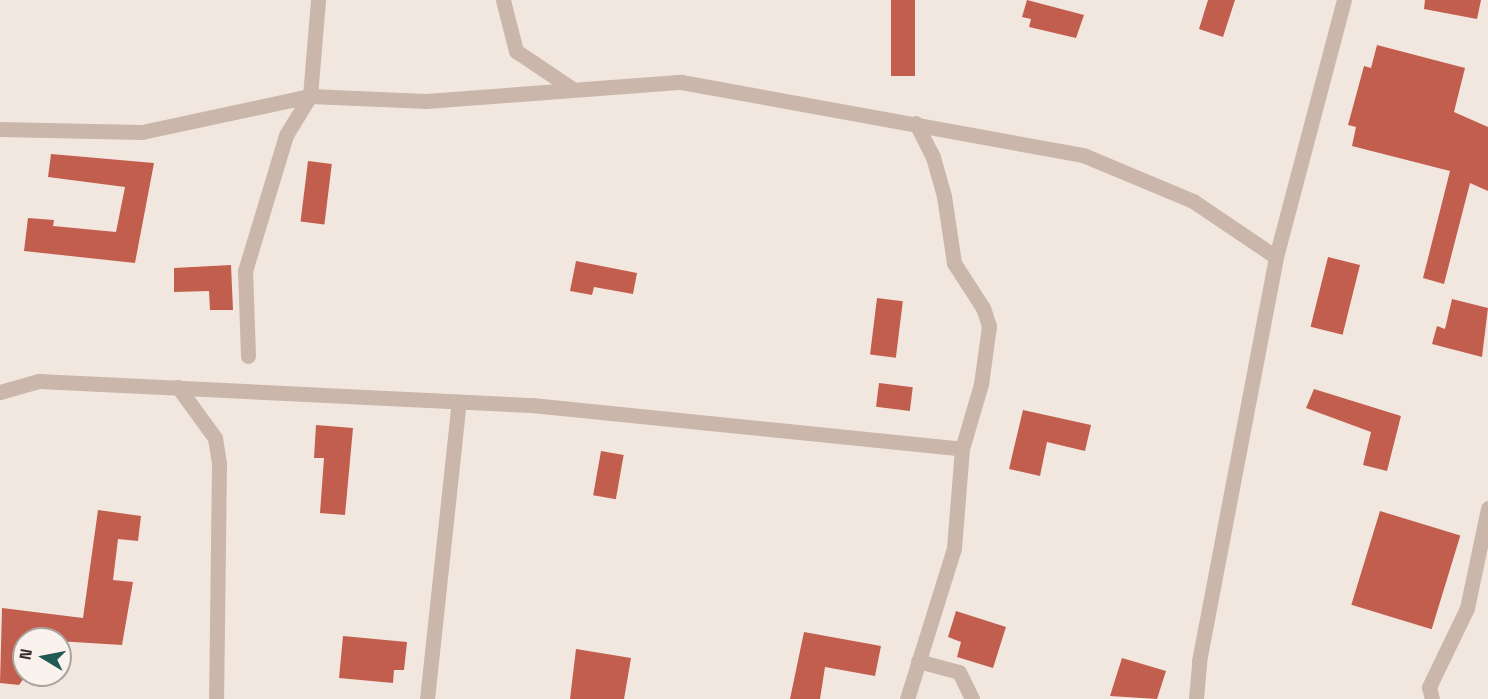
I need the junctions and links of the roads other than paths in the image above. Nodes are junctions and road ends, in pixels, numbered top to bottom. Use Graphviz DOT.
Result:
graph roads {
  1 [pos="318,0"];
  2 [pos="503,0"];
  3 [pos="1344,0"];
  4 [pos="571,88"];
  5 [pos="310,96"];
  6 [pos="916,123"];
  7 [pos="0,129"];
  8 [pos="1276,257"];
  9 [pos="248,356"];
  10 [pos="178,387"];
  11 [pos="0,392"];
  12 [pos="459,402"];
  13 [pos="962,450"];
  14 [pos="1488,508"];
  15 [pos="918,661"];
  16 [pos="216,699"];
  17 [pos="427,699"];
  18 [pos="907,699"];
  19 [pos="972,699"];
  20 [pos="1196,699"];
  21 [pos="1432,699"];
  1 -- 5 [label="street"];
  2 -- 4 [label="street"];
  3 -- 8 [label="street"];
  4 -- 5 [label="street"];
  4 -- 6 [label="street"];
  5 -- 7 [label="street"];
  5 -- 9 [label="street"];
  6 -- 8 [label="street"];
  6 -- 13 [label="street"];
  8 -- 20 [label="street"];
  10 -- 11 [label="street"];
  10 -- 12 [label="street"];
  10 -- 16 [label="street"];
  12 -- 13 [label="street"];
  12 -- 17 [label="street"];
  13 -- 15 [label="street"];
  14 -- 21 [label="street"];
  15 -- 18 [label="street"];
  15 -- 19 [label="street"];
}
